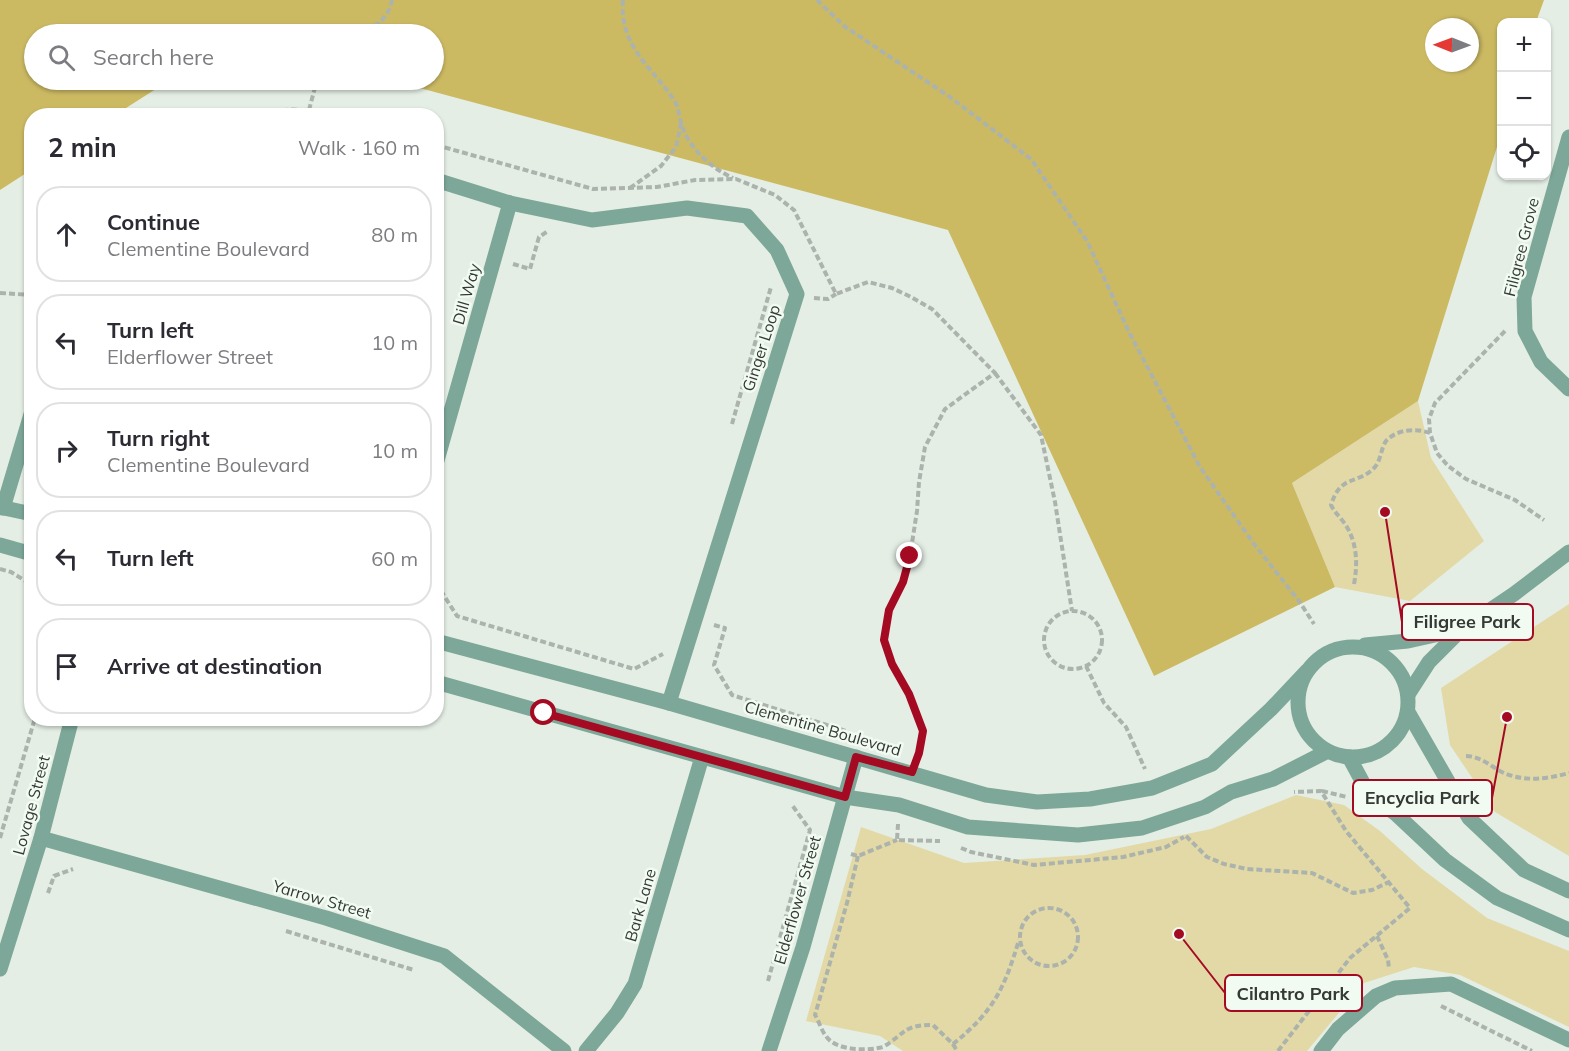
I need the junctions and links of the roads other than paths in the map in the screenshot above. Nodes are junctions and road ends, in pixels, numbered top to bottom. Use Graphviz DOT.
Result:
graph roads {
  1 [pos="1569,137"];
  2 [pos="444,182"];
  3 [pos="510,203"];
  4 [pos="1569,389"];
  5 [pos="444,436"];
  6 [pos="24,437"];
  7 [pos="2,507"];
  8 [pos="24,512"];
  9 [pos="0,545"];
  10 [pos="24,552"];
  11 [pos="1569,552"];
  12 [pos="1462,629"];
  13 [pos="444,643"];
  14 [pos="1356,646"];
  15 [pos="1307,670"];
  16 [pos="444,684"];
  17 [pos="1409,693"];
  18 [pos="669,703"];
  19 [pos="1408,712"];
  20 [pos="70,726"];
  21 [pos="1326,752"];
  22 [pos="702,757"];
  23 [pos="856,757"];
  24 [pos="1349,757"];
  25 [pos="845,797"];
  26 [pos="41,838"];
  27 [pos="1569,891"];
  28 [pos="1569,930"];
  29 [pos="0,969"];
  30 [pos="1569,1040"];
  31 [pos="772,1050"];
  32 [pos="564,1051"];
  33 [pos="586,1051"];
  34 [pos="1321,1051"];
  1 -- 4 [label="street, Filigree Grove"];
  2 -- 3 [label="street, Ginger Loop"];
  3 -- 5 [label="street, Dill Way"];
  3 -- 18 [label="street, Ginger Loop"];
  6 -- 7 [label="street"];
  7 -- 8 [label="street"];
  9 -- 10 [label="street"];
  11 -- 12 [label="street"];
  12 -- 14 [label="street"];
  12 -- 17 [label="street"];
  13 -- 18 [label="street, Clementine Boulevard"];
  14 -- 15 [label="street"];
  14 -- 17 [label="street"];
  15 -- 21 [label="street"];
  15 -- 23 [label="street, Clementine Boulevard"];
  16 -- 22 [label="street"];
  17 -- 19 [label="street"];
  18 -- 23 [label="street, Clementine Boulevard"];
  19 -- 24 [label="street"];
  19 -- 27 [label="street"];
  20 -- 26 [label="street, Lovage Street"];
  21 -- 24 [label="street"];
  21 -- 25 [label="street"];
  22 -- 25 [label="street"];
  22 -- 33 [label="street, Bark Lane"];
  23 -- 25 [label="street, Elderflower Street"];
  24 -- 28 [label="street"];
  25 -- 31 [label="street, Elderflower Street"];
  26 -- 29 [label="street, Lovage Street"];
  26 -- 32 [label="street, Yarrow Street"];
  30 -- 34 [label="street"];
}
